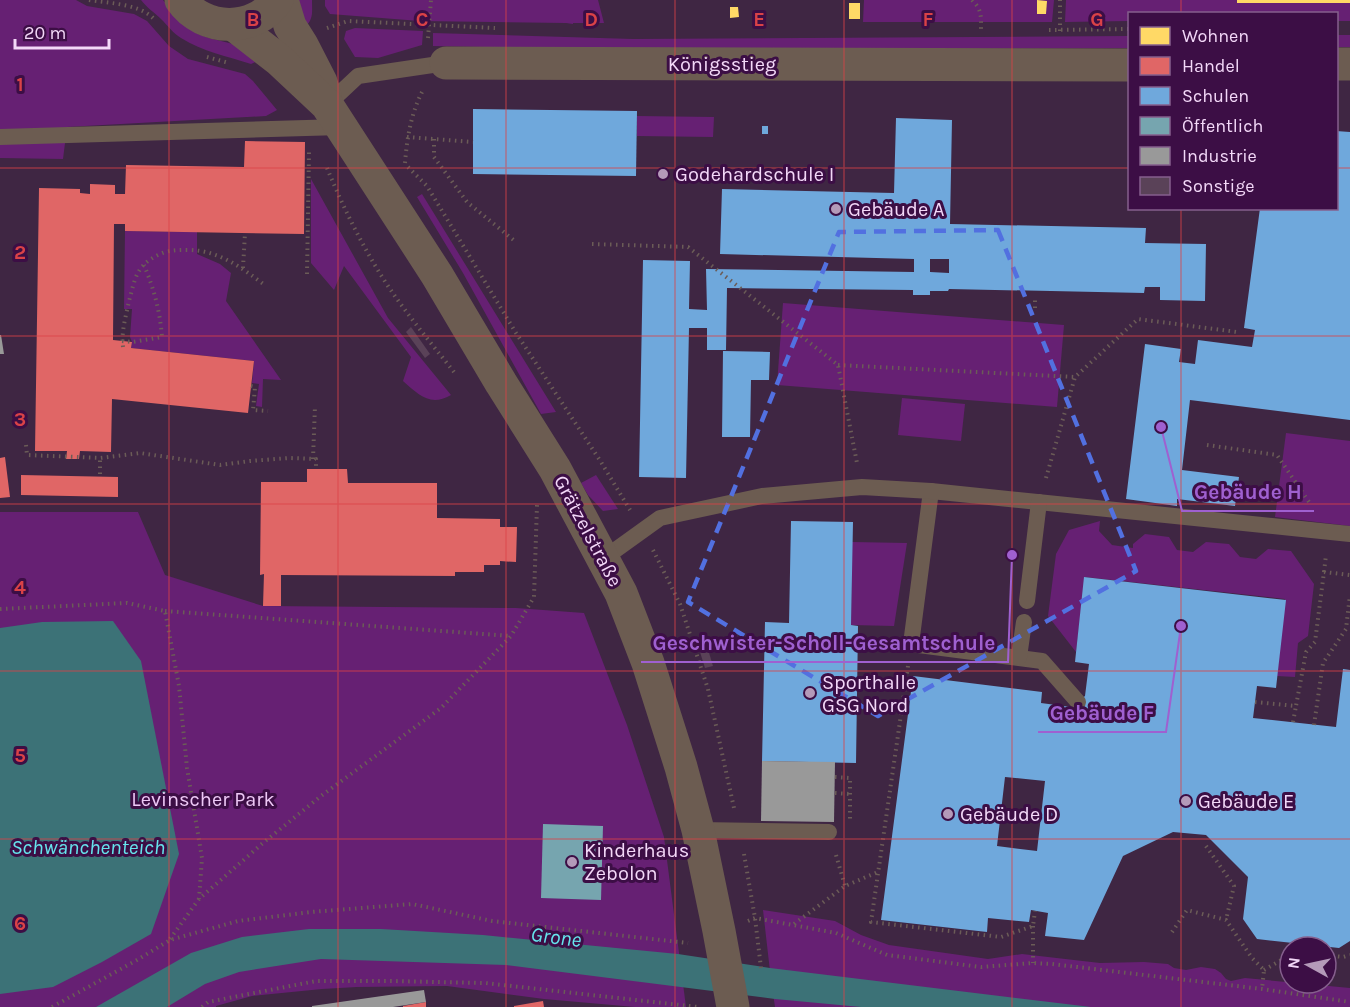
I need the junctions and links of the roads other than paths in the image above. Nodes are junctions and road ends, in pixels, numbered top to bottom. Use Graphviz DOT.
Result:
graph roads {
  1 [pos="181,0"];
  2 [pos="277,0"];
  3 [pos="282,0"];
  4 [pos="234,25"];
  5 [pos="446,63"];
  6 [pos="1128,64"];
  7 [pos="326,120"];
  8 [pos="0,137"];
  9 [pos="931,490"];
  10 [pos="1039,502"];
  11 [pos="1350,534"];
  12 [pos="603,559"];
  13 [pos="1027,601"];
  14 [pos="1024,622"];
  15 [pos="1019,657"];
  16 [pos="1078,702"];
  17 [pos="698,830"];
  18 [pos="829,832"];
  19 [pos="733,1005"];
  1 -- 4 [label="street"];
  2 -- 4 [label="street"];
  3 -- 7 [label="street, Grätzelstraße"];
  4 -- 7 [label="street, Grätzelstraße"];
  5 -- 6 [label="street, Königsstieg"];
  5 -- 7 [label="lane, Königsstieg"];
  7 -- 8 [label="lane"];
  7 -- 12 [label="street, Grätzelstraße"];
  9 -- 10 [label="lane"];
  9 -- 12 [label="lane"];
  9 -- 15 [label="lane"];
  10 -- 11 [label="lane"];
  10 -- 13 [label="lane"];
  12 -- 17 [label="street, Grätzelstraße"];
  14 -- 15 [label="lane"];
  15 -- 16 [label="lane"];
  17 -- 18 [label="lane"];
  17 -- 19 [label="street, Grätzelstraße"];
}
